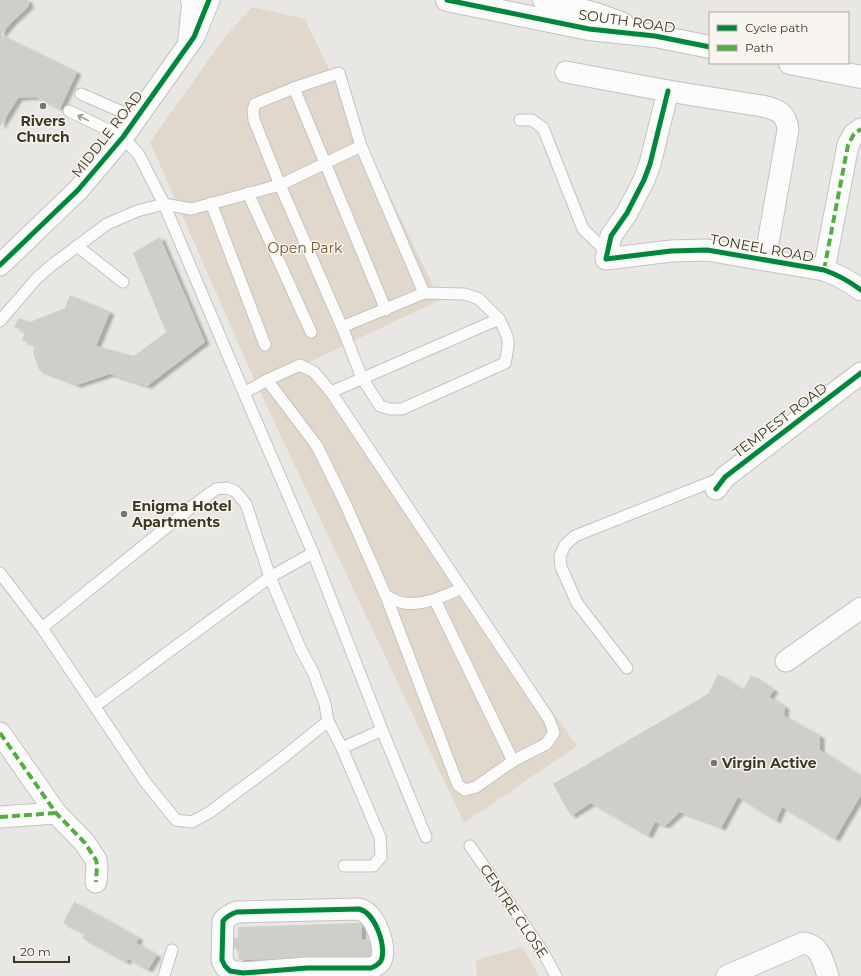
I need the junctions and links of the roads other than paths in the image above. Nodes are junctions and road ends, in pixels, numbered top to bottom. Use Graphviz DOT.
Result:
graph roads {
  1 [pos="192,0"];
  2 [pos="209,0"];
  3 [pos="447,0"];
  4 [pos="544,0"];
  5 [pos="655,36"];
  6 [pos="189,43"];
  7 [pos="709,47"];
  8 [pos="795,64"];
  9 [pos="566,72"];
  10 [pos="861,77"];
  11 [pos="294,88"];
  12 [pos="668,91"];
  13 [pos="81,94"];
  14 [pos="69,111"];
  15 [pos="136,118"];
  16 [pos="520,120"];
  17 [pos="861,129"];
  18 [pos="123,137"];
  19 [pos="361,146"];
  20 [pos="325,164"];
  21 [pos="280,185"];
  22 [pos="248,193"];
  23 [pos="164,204"];
  24 [pos="211,204"];
  25 [pos="77,246"];
  26 [pos="606,255"];
  27 [pos="765,260"];
  28 [pos="0,265"];
  29 [pos="824,270"];
  30 [pos="123,282"];
  31 [pos="861,290"];
  32 [pos="424,293"];
  33 [pos="386,310"];
  34 [pos="499,319"];
  35 [pos="0,321"];
  36 [pos="342,327"];
  37 [pos="311,332"];
  38 [pos="265,345"];
  39 [pos="861,373"];
  40 [pos="362,378"];
  41 [pos="267,380"];
  42 [pos="331,392"];
  43 [pos="244,393"];
  44 [pos="720,483"];
  45 [pos="313,553"];
  46 [pos="0,572"];
  47 [pos="270,577"];
  48 [pos="462,588"];
  49 [pos="386,596"];
  50 [pos="435,600"];
  51 [pos="861,608"];
  52 [pos="42,628"];
  53 [pos="786,661"];
  54 [pos="627,668"];
  55 [pos="95,706"];
  56 [pos="328,721"];
  57 [pos="382,730"];
  58 [pos="0,732"];
  59 [pos="342,748"];
  60 [pos="513,761"];
  61 [pos="56,813"];
  62 [pos="0,816"];
  63 [pos="426,838"];
  64 [pos="470,846"];
  65 [pos="344,866"];
  66 [pos="96,882"];
  67 [pos="172,950"];
  68 [pos="307,972"];
  69 [pos="164,976"];
  70 [pos="556,976"];
  71 [pos="728,976"];
  72 [pos="828,976"];
  1 -- 6 [label="street"];
  2 -- 6 [label="street, MIDDLE ROAD"];
  3 -- 5 [label="street, SOUTH ROAD"];
  4 -- 5 [label="street, SOUTH ROAD"];
  5 -- 7 [label="street, SOUTH ROAD"];
  6 -- 15 [label="street, MIDDLE ROAD"];
  8 -- 10 [label="street"];
  9 -- 12 [label="street"];
  11 -- 19 [label="lane"];
  11 -- 20 [label="lane"];
  11 -- 21 [label="lane"];
  12 -- 26 [label="street"];
  12 -- 27 [label="street"];
  13 -- 15 [label="lane"];
  18 -- 14 [label="lane, one-way"];
  15 -- 18 [label="street, MIDDLE ROAD"];
  16 -- 26 [label="lane"];
  17 -- 29 [label="street"];
  18 -- 23 [label="lane"];
  18 -- 28 [label="street, MIDDLE ROAD"];
  19 -- 20 [label="lane"];
  19 -- 32 [label="lane"];
  20 -- 21 [label="lane"];
  20 -- 33 [label="lane"];
  21 -- 22 [label="lane"];
  21 -- 36 [label="lane"];
  22 -- 24 [label="lane"];
  22 -- 37 [label="lane"];
  23 -- 24 [label="lane"];
  23 -- 25 [label="lane"];
  23 -- 43 [label="lane"];
  24 -- 38 [label="lane"];
  25 -- 30 [label="lane"];
  25 -- 35 [label="lane"];
  26 -- 27 [label="street, TONEEL ROAD"];
  27 -- 29 [label="street, TONEEL ROAD"];
  29 -- 31 [label="street, TONEEL ROAD"];
  32 -- 33 [label="lane"];
  32 -- 34 [label="lane"];
  33 -- 36 [label="lane"];
  34 -- 40 [label="lane"];
  34 -- 40 [label="lane"];
  36 -- 40 [label="lane"];
  39 -- 44 [label="street, TEMPEST ROAD"];
  40 -- 42 [label="lane"];
  41 -- 42 [label="lane"];
  41 -- 43 [label="lane"];
  41 -- 49 [label="lane"];
  42 -- 48 [label="lane"];
  43 -- 45 [label="lane"];
  44 -- 54 [label="lane"];
  45 -- 47 [label="lane"];
  45 -- 57 [label="lane"];
  46 -- 52 [label="lane"];
  47 -- 52 [label="lane"];
  47 -- 55 [label="lane"];
  47 -- 56 [label="lane"];
  48 -- 50 [label="lane"];
  48 -- 60 [label="lane"];
  49 -- 50 [label="lane"];
  49 -- 60 [label="lane"];
  50 -- 60 [label="lane"];
  51 -- 53 [label="street"];
  52 -- 55 [label="lane"];
  55 -- 56 [label="lane"];
  56 -- 59 [label="lane"];
  57 -- 59 [label="lane"];
  57 -- 63 [label="lane"];
  58 -- 61 [label="street"];
  59 -- 65 [label="lane"];
  61 -- 62 [label="street"];
  61 -- 66 [label="street"];
  64 -- 70 [label="lane, CENTRE CLOSE"];
  67 -- 69 [label="lane"];
  68 -- 68 [label="street"];
  71 -- 72 [label="street"];
}
